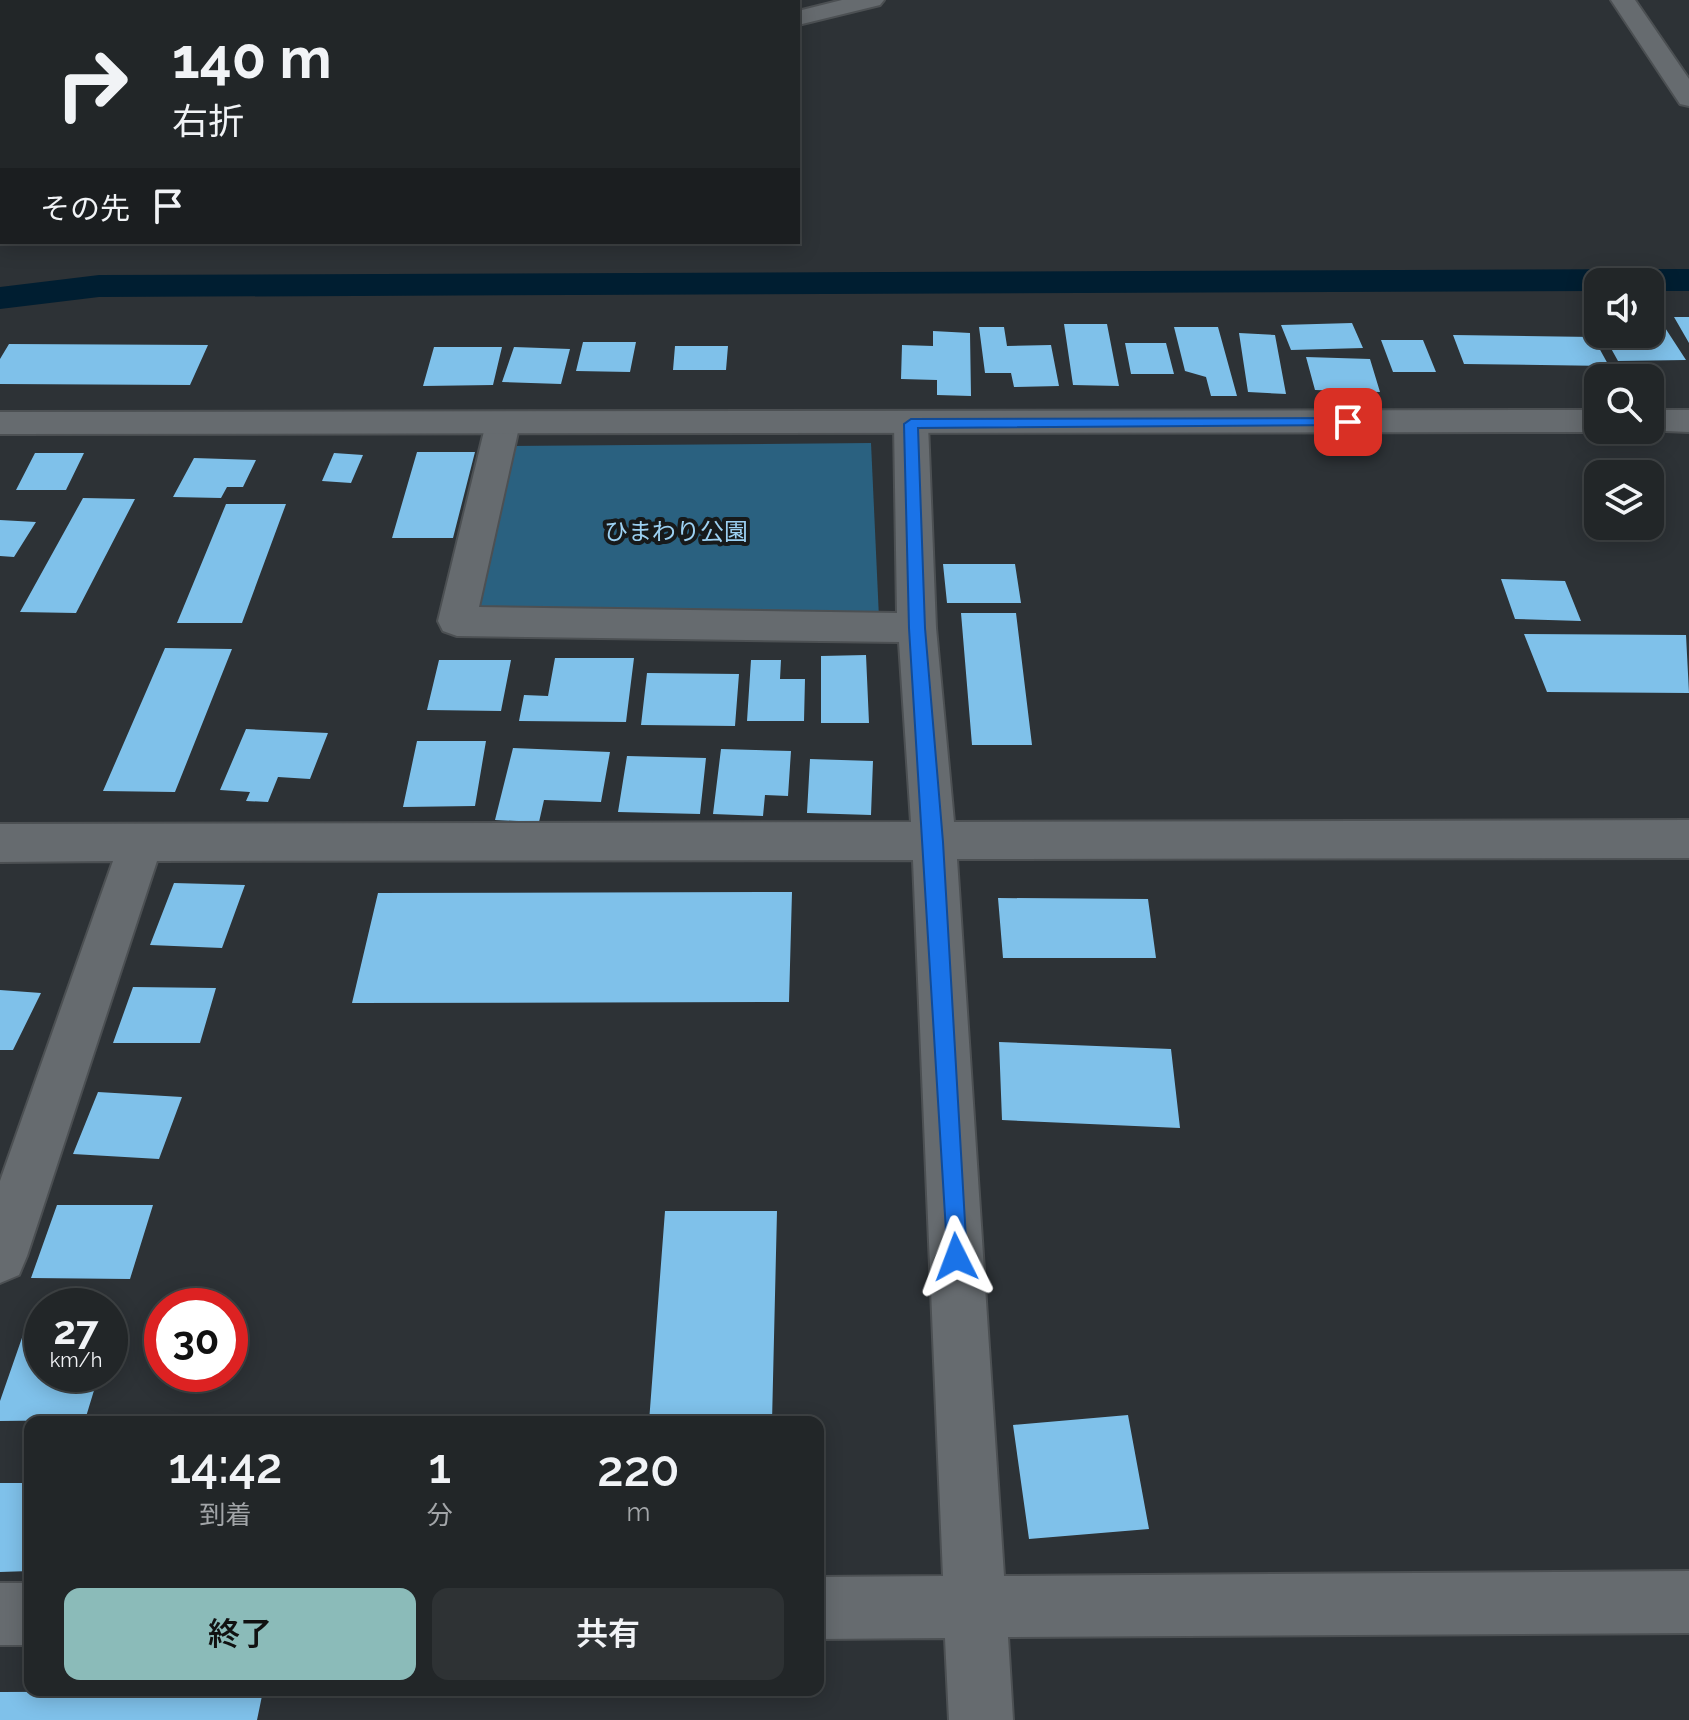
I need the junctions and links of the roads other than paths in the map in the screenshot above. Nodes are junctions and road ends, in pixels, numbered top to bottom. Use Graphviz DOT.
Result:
graph roads {
  1 [pos="872,0"];
  2 [pos="1623,0"];
  3 [pos="800,18"];
  4 [pos="1687,91"];
  5 [pos="1584,421"];
  6 [pos="1664,421"];
  7 [pos="1689,421"];
  8 [pos="0,423"];
  9 [pos="503,423"];
  10 [pos="911,424"];
  11 [pos="917,628"];
  12 [pos="1689,839"];
  13 [pos="934,842"];
  14 [pos="0,843"];
  15 [pos="141,843"];
  16 [pos="0,1256"];
  17 [pos="1689,1602"];
  18 [pos="975,1607"];
  19 [pos="824,1608"];
  20 [pos="0,1614"];
  21 [pos="24,1614"];
  22 [pos="981,1720"];
  1 -- 3 [label="street"];
  2 -- 4 [label="street"];
  5 -- 10 [label="street"];
  6 -- 7 [label="street"];
  8 -- 9 [label="street"];
  9 -- 10 [label="street"];
  9 -- 11 [label="street"];
  10 -- 11 [label="street"];
  11 -- 13 [label="street"];
  12 -- 13 [label="street"];
  13 -- 15 [label="street"];
  13 -- 18 [label="street"];
  14 -- 15 [label="street"];
  15 -- 16 [label="street"];
  17 -- 18 [label="street"];
  18 -- 19 [label="street"];
  18 -- 22 [label="street"];
  20 -- 21 [label="street"];
}
